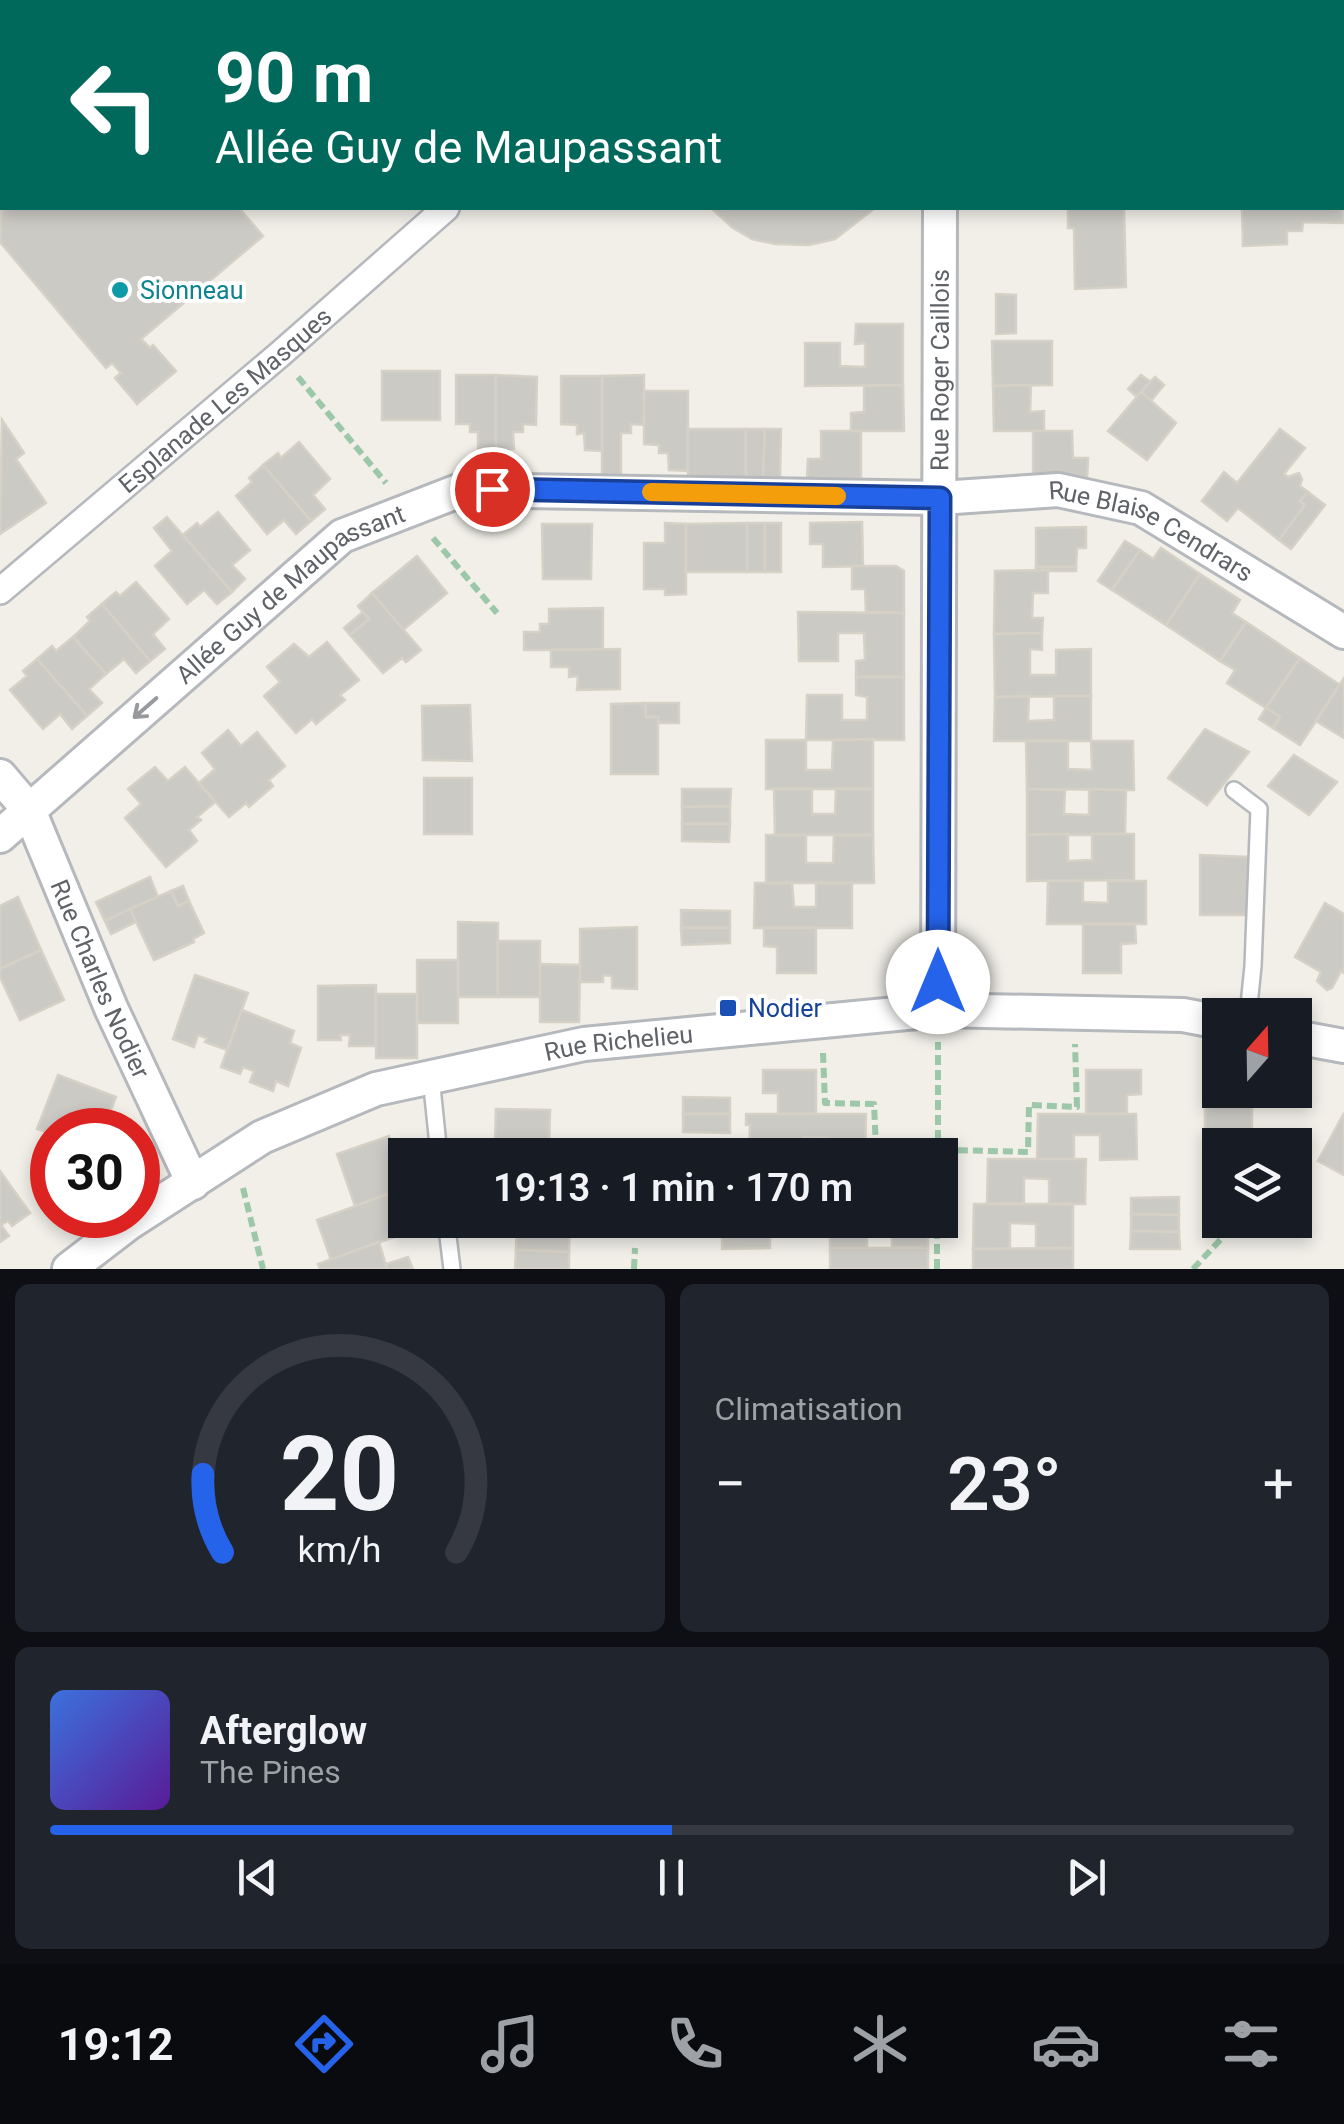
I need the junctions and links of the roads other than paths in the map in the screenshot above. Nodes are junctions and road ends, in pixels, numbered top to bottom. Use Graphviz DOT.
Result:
graph roads {
  1 [pos="444,210"];
  2 [pos="940,210"];
  3 [pos="940,498"];
  4 [pos="0,592"];
  5 [pos="1344,632"];
  6 [pos="0,776"];
  7 [pos="1234,790"];
  8 [pos="29,810"];
  9 [pos="0,836"];
  10 [pos="1250,998"];
  11 [pos="938,1010"];
  12 [pos="1202,1018"];
  13 [pos="1312,1039"];
  14 [pos="1344,1046"];
  15 [pos="431,1077"];
  16 [pos="437,1138"];
  17 [pos="193,1183"];
  18 [pos="448,1238"];
  19 [pos="69,1269"];
  20 [pos="452,1269"];
  1 -- 4 [label="street, Esplanade Les Masques"];
  2 -- 3 [label="street, Rue Roger Caillois"];
  3 -- 5 [label="street, Rue Blaise Cendrars"];
  3 -- 8 [label="street, Allée Guy de Maupassant, one-way"];
  3 -- 11 [label="street, Rue Roger Caillois"];
  6 -- 8 [label="street, Rue Charles Nodier"];
  7 -- 10 [label="lane"];
  8 -- 9 [label="street, Allée Guy de Maupassant"];
  8 -- 17 [label="street, Rue Charles Nodier"];
  11 -- 12 [label="street, Rue Richelieu"];
  11 -- 15 [label="street, Rue Richelieu"];
  13 -- 14 [label="street"];
  15 -- 16 [label="lane"];
  15 -- 17 [label="street, Rue Richelieu"];
  17 -- 19 [label="street, Rue Richelieu"];
  18 -- 20 [label="lane"];
}
